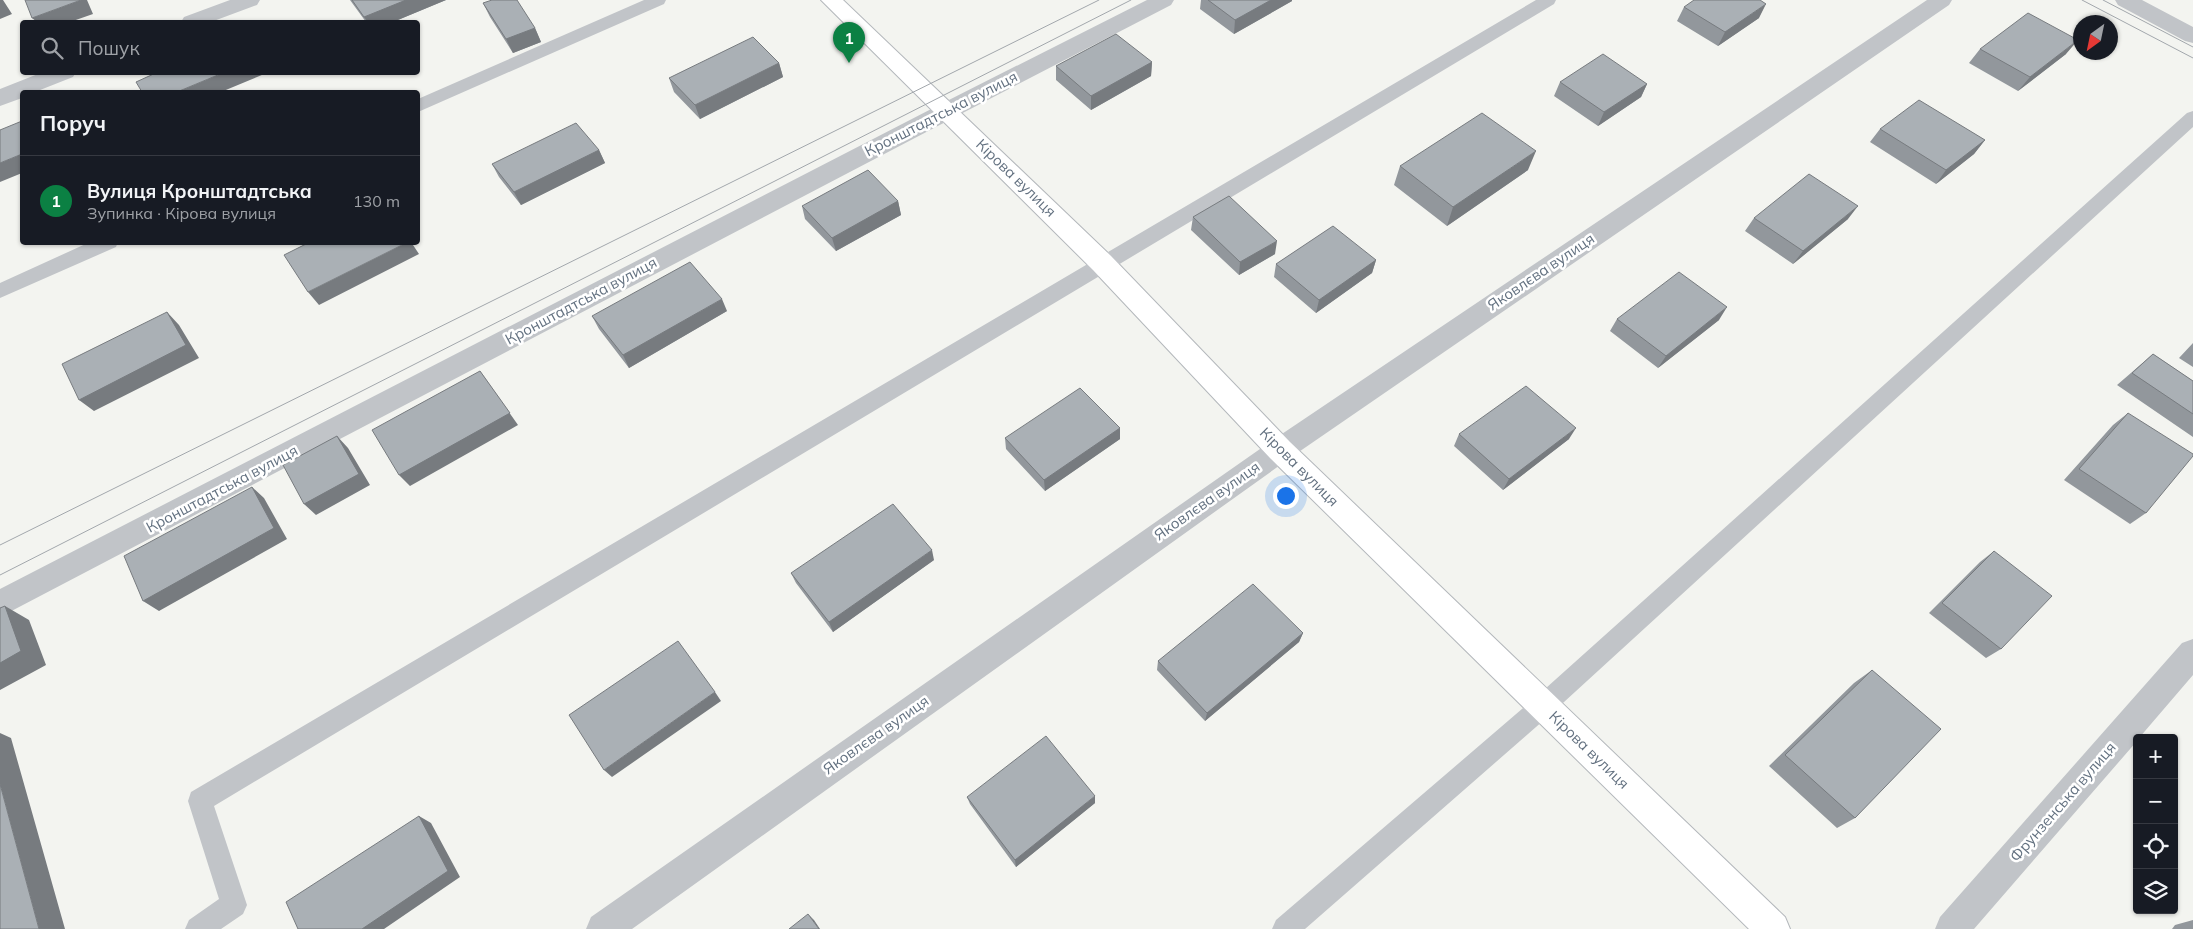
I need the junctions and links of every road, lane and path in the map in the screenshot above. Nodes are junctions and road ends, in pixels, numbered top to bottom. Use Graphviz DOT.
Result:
graph roads {
  1 [pos="184,0"];
  2 [pos="250,0"];
  3 [pos="658,0"];
  4 [pos="831,0"];
  5 [pos="1164,0"];
  6 [pos="1548,0"];
  7 [pos="1942,0"];
  8 [pos="2126,0"];
  9 [pos="193,20"];
  10 [pos="199,20"];
  11 [pos="2193,36"];
  12 [pos="58,75"];
  13 [pos="20,90"];
  14 [pos="20,90"];
  15 [pos="0,98"];
  16 [pos="420,105"];
  17 [pos="947,111"];
  18 [pos="2193,117"];
  19 [pos="102,245"];
  20 [pos="1102,263"];
  21 [pos="0,291"];
  22 [pos="1280,450"];
  23 [pos="0,604"];
  24 [pos="2193,653"];
  25 [pos="1544,706"];
  26 [pos="198,929"];
  27 [pos="603,929"];
  28 [pos="1285,929"];
  29 [pos="1773,929"];
  30 [pos="1952,929"];
  1 -- 9 [label="street"];
  2 -- 10 [label="street"];
  3 -- 16 [label="lane"];
  4 -- 17 [label="main road, Кірова вулиця"];
  5 -- 17 [label="street, Кронштадтська вулиця"];
  6 -- 20 [label="lane"];
  7 -- 22 [label="street, Яковлєва вулиця"];
  8 -- 11 [label="street"];
  12 -- 14 [label="street"];
  13 -- 15 [label="street"];
  17 -- 20 [label="main road, Кірова вулиця"];
  17 -- 23 [label="street, Кронштадтська вулиця"];
  18 -- 25 [label="lane"];
  19 -- 21 [label="lane"];
  20 -- 22 [label="main road, Кірова вулиця"];
  20 -- 26 [label="lane"];
  22 -- 25 [label="main road, Кірова вулиця"];
  22 -- 27 [label="street, Яковлєва вулиця"];
  24 -- 30 [label="street, Фрунзенська вулиця"];
  25 -- 28 [label="lane"];
  25 -- 29 [label="main road, Кірова вулиця"];
}
